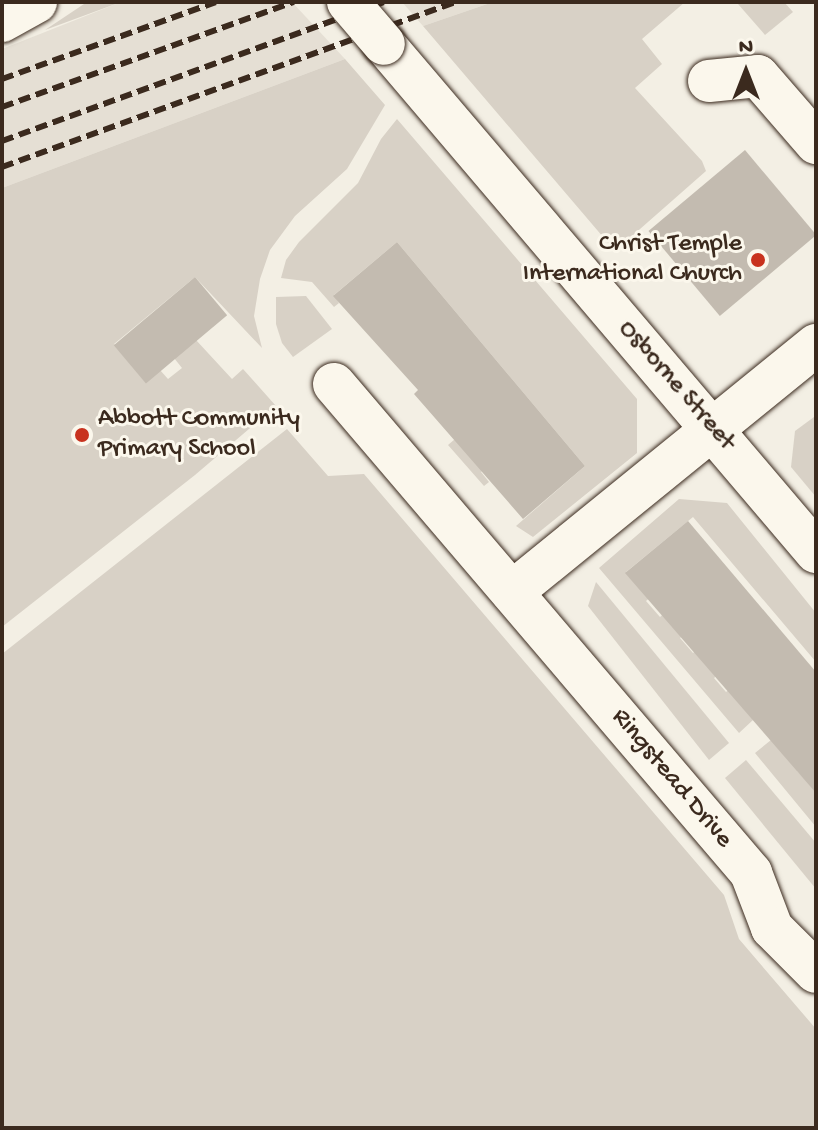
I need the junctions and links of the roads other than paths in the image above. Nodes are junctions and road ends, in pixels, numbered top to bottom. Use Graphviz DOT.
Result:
graph roads {
  1 [pos="36,2"];
  2 [pos="348,2"];
  3 [pos="2,21"];
  4 [pos="709,81"];
  5 [pos="816,143"];
  6 [pos="816,345"];
  7 [pos="334,384"];
  8 [pos="714,428"];
  9 [pos="816,552"];
  10 [pos="512,592"];
  11 [pos="816,972"];
  1 -- 3 [label="street"];
  2 -- 8 [label="street, Osborne Street, bridge"];
  4 -- 5 [label="street"];
  6 -- 8 [label="street"];
  7 -- 10 [label="street, Ringstead Drive"];
  8 -- 9 [label="street, Osborne Street"];
  8 -- 10 [label="street"];
  10 -- 11 [label="street, Ringstead Drive"];
}
